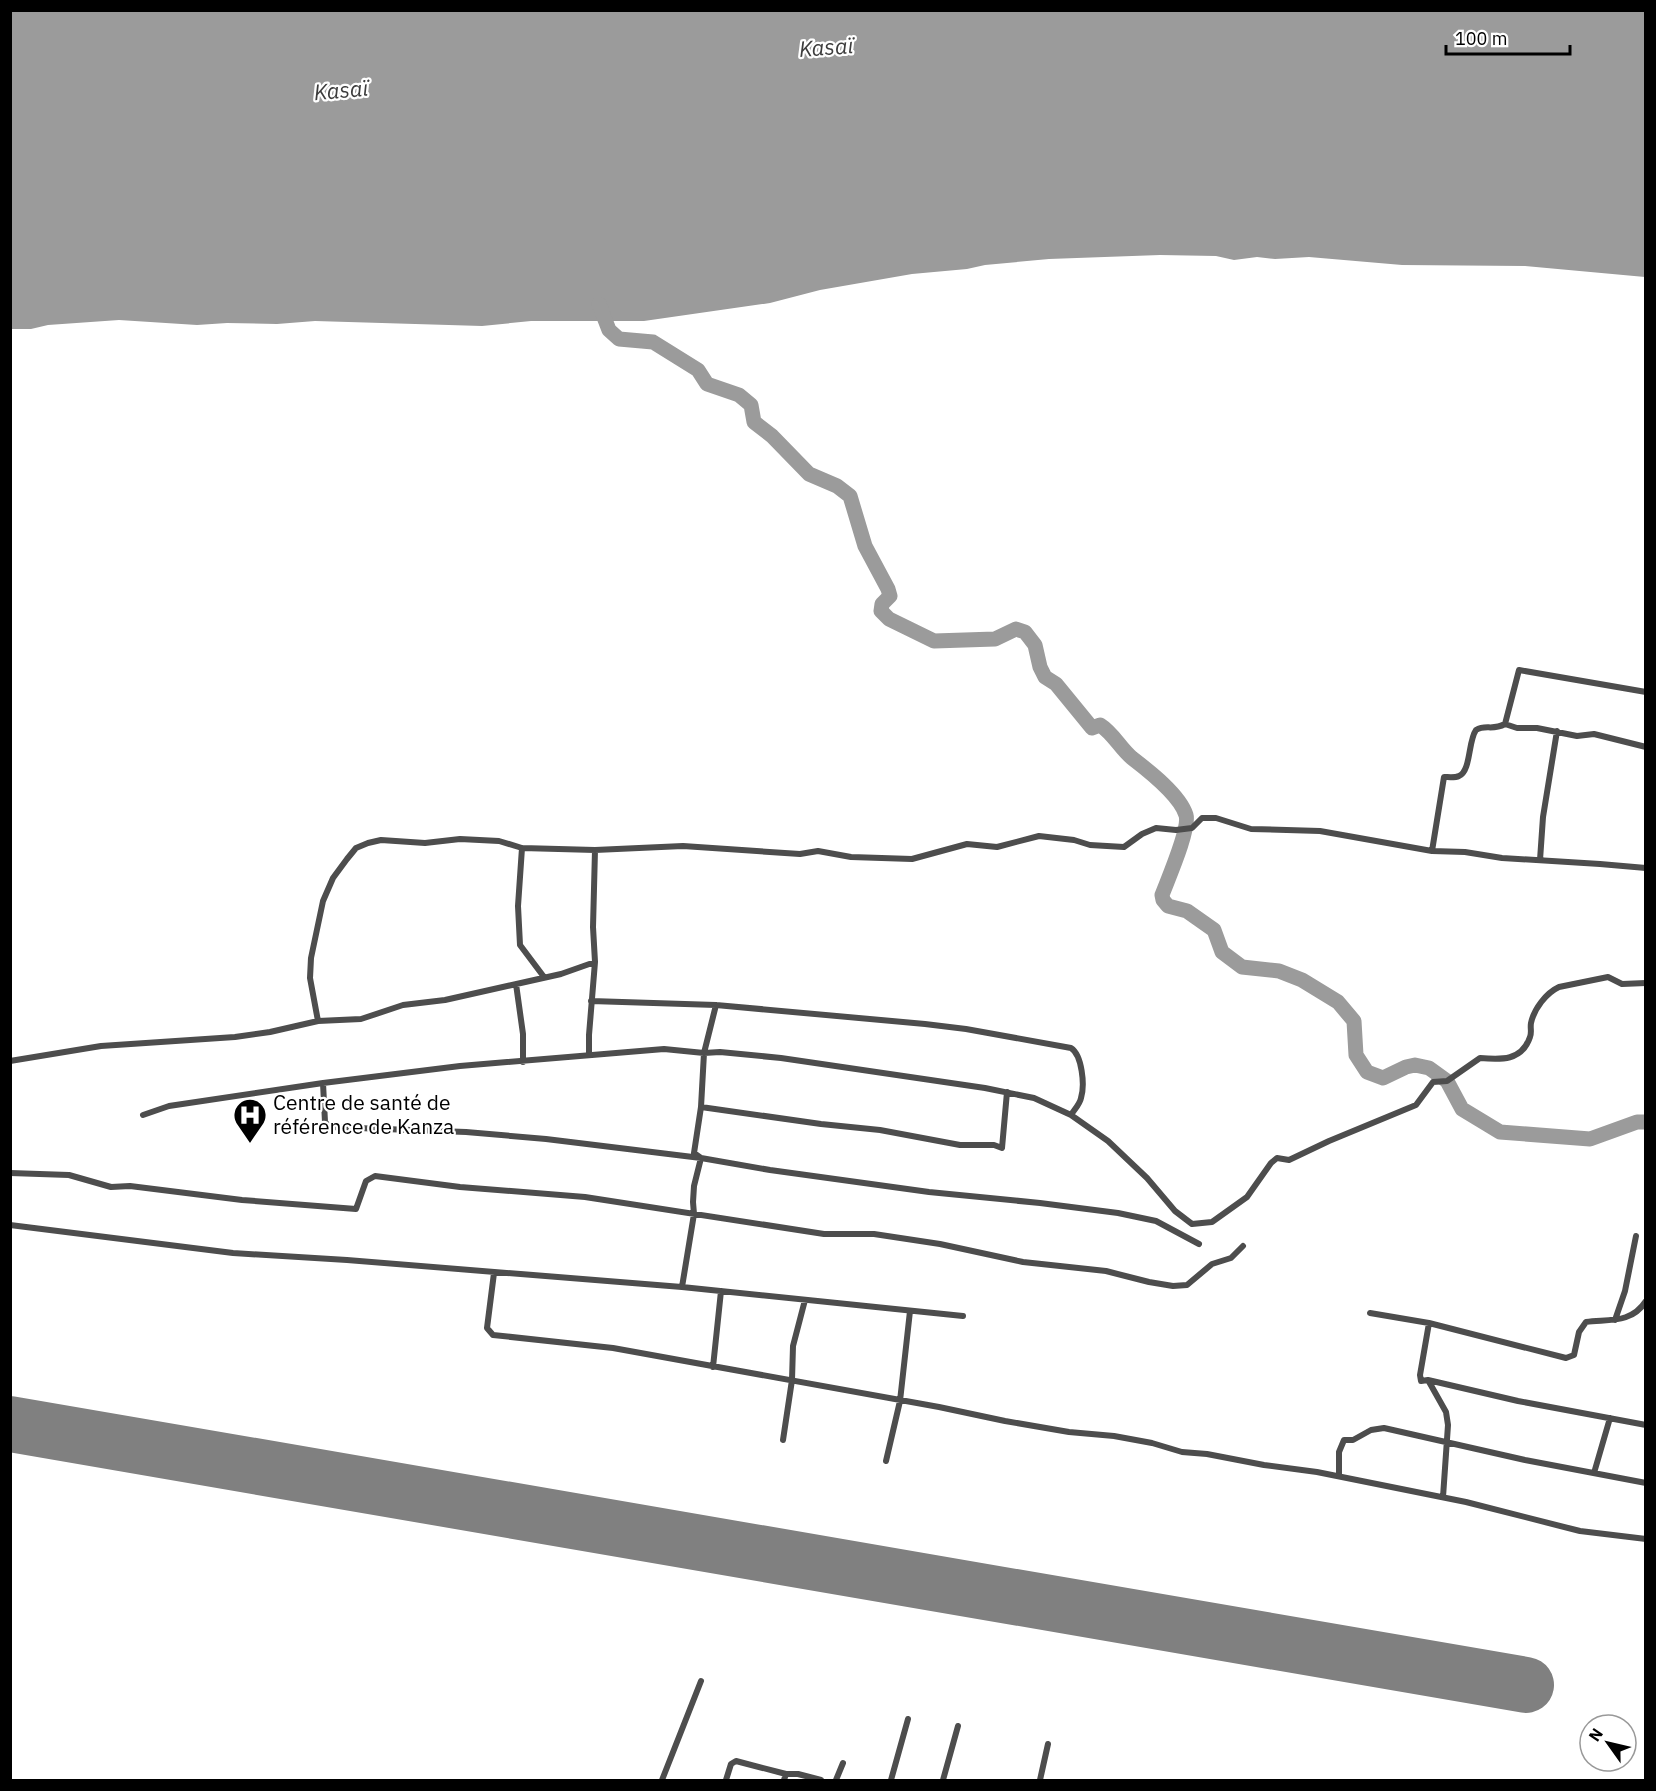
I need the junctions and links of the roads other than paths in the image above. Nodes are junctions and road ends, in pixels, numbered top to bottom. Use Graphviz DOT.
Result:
graph roads {
  1 [pos="1646,692"];
  2 [pos="1505,724"];
  3 [pos="1557,731"];
  4 [pos="1646,747"];
  5 [pos="522,848"];
  6 [pos="595,850"];
  7 [pos="1432,851"];
  8 [pos="1540,860"];
  9 [pos="1646,868"];
  10 [pos="594,962"];
  11 [pos="544,977"];
  12 [pos="1646,983"];
  13 [pos="516,984"];
  14 [pos="591,1001"];
  15 [pos="717,1005"];
  16 [pos="318,1021"];
  17 [pos="704,1053"];
  18 [pos="589,1056"];
  19 [pos="10,1061"];
  20 [pos="523,1062"];
  21 [pos="323,1083"];
  22 [pos="1007,1092"];
  23 [pos="701,1107"];
  24 [pos="143,1114"];
  25 [pos="1071,1115"];
  26 [pos="701,1158"];
  27 [pos="10,1173"];
  28 [pos="694,1214"];
  29 [pos="10,1225"];
  30 [pos="1636,1236"];
  31 [pos="1199,1244"];
  32 [pos="1243,1246"];
  33 [pos="495,1273"];
  34 [pos="682,1287"];
  35 [pos="722,1291"];
  36 [pos="805,1300"];
  37 [pos="1646,1301"];
  38 [pos="910,1311"];
  39 [pos="1370,1313"];
  40 [pos="963,1316"];
  41 [pos="1615,1320"];
  42 [pos="1429,1323"];
  43 [pos="713,1367"];
  44 [pos="792,1380"];
  45 [pos="1428,1380"];
  46 [pos="900,1401"];
  47 [pos="1610,1418"];
  48 [pos="1646,1425"];
  49 [pos="783,1440"];
  50 [pos="1448,1443"];
  51 [pos="886,1461"];
  52 [pos="1594,1473"];
  53 [pos="1339,1476"];
  54 [pos="1646,1483"];
  55 [pos="1443,1497"];
  56 [pos="1646,1539"];
  57 [pos="701,1681"];
  58 [pos="908,1719"];
  59 [pos="958,1726"];
  60 [pos="1048,1744"];
  61 [pos="843,1763"];
  62 [pos="785,1778"];
  63 [pos="662,1780"];
  64 [pos="726,1780"];
  65 [pos="821,1780"];
  66 [pos="836,1780"];
  67 [pos="891,1780"];
  68 [pos="943,1780"];
  69 [pos="1040,1780"];
  1 -- 2 [label="street"];
  2 -- 3 [label="street"];
  2 -- 7 [label="street"];
  3 -- 4 [label="street"];
  3 -- 8 [label="street"];
  5 -- 6 [label="street"];
  5 -- 11 [label="street"];
  5 -- 16 [label="street"];
  6 -- 7 [label="street"];
  6 -- 10 [label="street"];
  7 -- 8 [label="street"];
  8 -- 9 [label="street"];
  10 -- 11 [label="street"];
  10 -- 14 [label="street"];
  11 -- 13 [label="street"];
  12 -- 25 [label="street"];
  13 -- 16 [label="street"];
  13 -- 20 [label="street"];
  14 -- 15 [label="street"];
  14 -- 18 [label="street"];
  15 -- 17 [label="street"];
  15 -- 25 [label="street"];
  16 -- 19 [label="street"];
  17 -- 18 [label="street"];
  17 -- 22 [label="street"];
  17 -- 23 [label="street"];
  18 -- 20 [label="street"];
  20 -- 21 [label="street"];
  21 -- 24 [label="street"];
  21 -- 26 [label="street"];
  22 -- 23 [label="street"];
  22 -- 25 [label="street"];
  23 -- 26 [label="street"];
  26 -- 28 [label="street"];
  26 -- 31 [label="street"];
  27 -- 28 [label="street"];
  28 -- 32 [label="street"];
  28 -- 34 [label="street"];
  29 -- 33 [label="street"];
  30 -- 41 [label="street"];
  33 -- 34 [label="street"];
  33 -- 43 [label="street"];
  34 -- 35 [label="street"];
  35 -- 36 [label="street"];
  35 -- 43 [label="street"];
  36 -- 38 [label="street"];
  36 -- 44 [label="street"];
  37 -- 41 [label="street"];
  38 -- 40 [label="street"];
  38 -- 46 [label="street"];
  39 -- 42 [label="street"];
  41 -- 42 [label="street"];
  42 -- 45 [label="street"];
  43 -- 44 [label="street"];
  44 -- 46 [label="street"];
  44 -- 49 [label="street"];
  45 -- 47 [label="street"];
  45 -- 50 [label="street"];
  46 -- 51 [label="street"];
  46 -- 53 [label="street"];
  47 -- 48 [label="street"];
  47 -- 52 [label="street"];
  50 -- 52 [label="street"];
  50 -- 53 [label="street"];
  50 -- 55 [label="street"];
  52 -- 54 [label="street"];
  53 -- 55 [label="street"];
  55 -- 56 [label="street"];
  57 -- 63 [label="street"];
  58 -- 67 [label="street"];
  59 -- 68 [label="street"];
  60 -- 69 [label="street"];
  61 -- 66 [label="street"];
  62 -- 64 [label="street"];
  62 -- 65 [label="street"];
}
